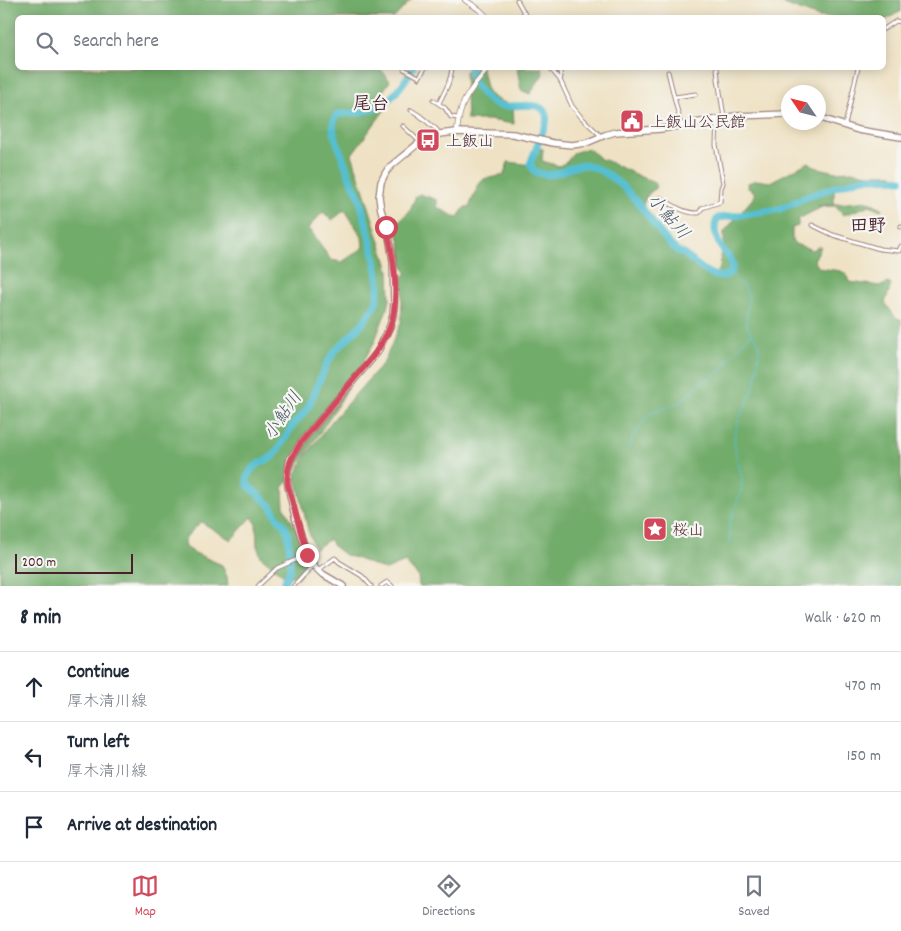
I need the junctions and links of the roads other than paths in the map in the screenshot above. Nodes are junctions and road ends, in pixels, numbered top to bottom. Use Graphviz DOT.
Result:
graph roads {
  1 [pos="465,0"];
  2 [pos="517,0"];
  3 [pos="485,15"];
  4 [pos="526,15"];
  5 [pos="901,22"];
  6 [pos="886,27"];
  7 [pos="404,70"];
  8 [pos="408,70"];
  9 [pos="424,70"];
  10 [pos="452,70"];
  11 [pos="487,70"];
  12 [pos="552,70"];
  13 [pos="559,70"];
  14 [pos="718,70"];
  15 [pos="858,70"];
  16 [pos="668,72"];
  17 [pos="401,75"];
  18 [pos="560,80"];
  19 [pos="696,94"];
  20 [pos="675,97"];
  21 [pos="433,100"];
  22 [pos="439,103"];
  23 [pos="411,110"];
  24 [pos="781,114"];
  25 [pos="451,117"];
  26 [pos="724,117"];
  27 [pos="458,118"];
  28 [pos="718,118"];
  29 [pos="826,120"];
  30 [pos="453,122"];
  31 [pos="681,125"];
  32 [pos="403,126"];
  33 [pos="845,126"];
  34 [pos="457,132"];
  35 [pos="437,134"];
  36 [pos="601,137"];
  37 [pos="901,137"];
  38 [pos="420,142"];
  39 [pos="661,198"];
  40 [pos="812,225"];
  41 [pos="901,246"];
  42 [pos="307,555"];
  43 [pos="313,565"];
  44 [pos="318,570"];
  45 [pos="258,586"];
  46 [pos="294,586"];
  47 [pos="343,586"];
  48 [pos="371,586"];
  49 [pos="381,586"];
  50 [pos="392,586"];
  1 -- 3 [label="street"];
  2 -- 4 [label="street"];
  5 -- 6 [label="street"];
  7 -- 17 [label="street"];
  8 -- 9 [label="street"];
  10 -- 22 [label="street"];
  11 -- 27 [label="street"];
  12 -- 18 [label="street"];
  13 -- 18 [label="street"];
  14 -- 26 [label="street"];
  15 -- 33 [label="street"];
  16 -- 20 [label="street"];
  18 -- 36 [label="street"];
  19 -- 20 [label="street"];
  20 -- 31 [label="street"];
  21 -- 22 [label="street"];
  22 -- 25 [label="street"];
  23 -- 35 [label="street"];
  24 -- 26 [label="main road"];
  25 -- 27 [label="street"];
  25 -- 30 [label="street"];
  26 -- 28 [label="main road"];
  27 -- 34 [label="street"];
  28 -- 31 [label="main road"];
  28 -- 39 [label="street"];
  29 -- 33 [label="main road"];
  31 -- 36 [label="main road"];
  32 -- 38 [label="street"];
  33 -- 37 [label="main road"];
  34 -- 35 [label="main road"];
  34 -- 36 [label="main road"];
  35 -- 38 [label="main road"];
  38 -- 42 [label="main road"];
  40 -- 41 [label="street"];
  42 -- 43 [label="main road"];
  42 -- 45 [label="street"];
  43 -- 44 [label="main road"];
  43 -- 46 [label="street"];
  44 -- 47 [label="main road"];
  44 -- 48 [label="street"];
  49 -- 50 [label="street"];
}
